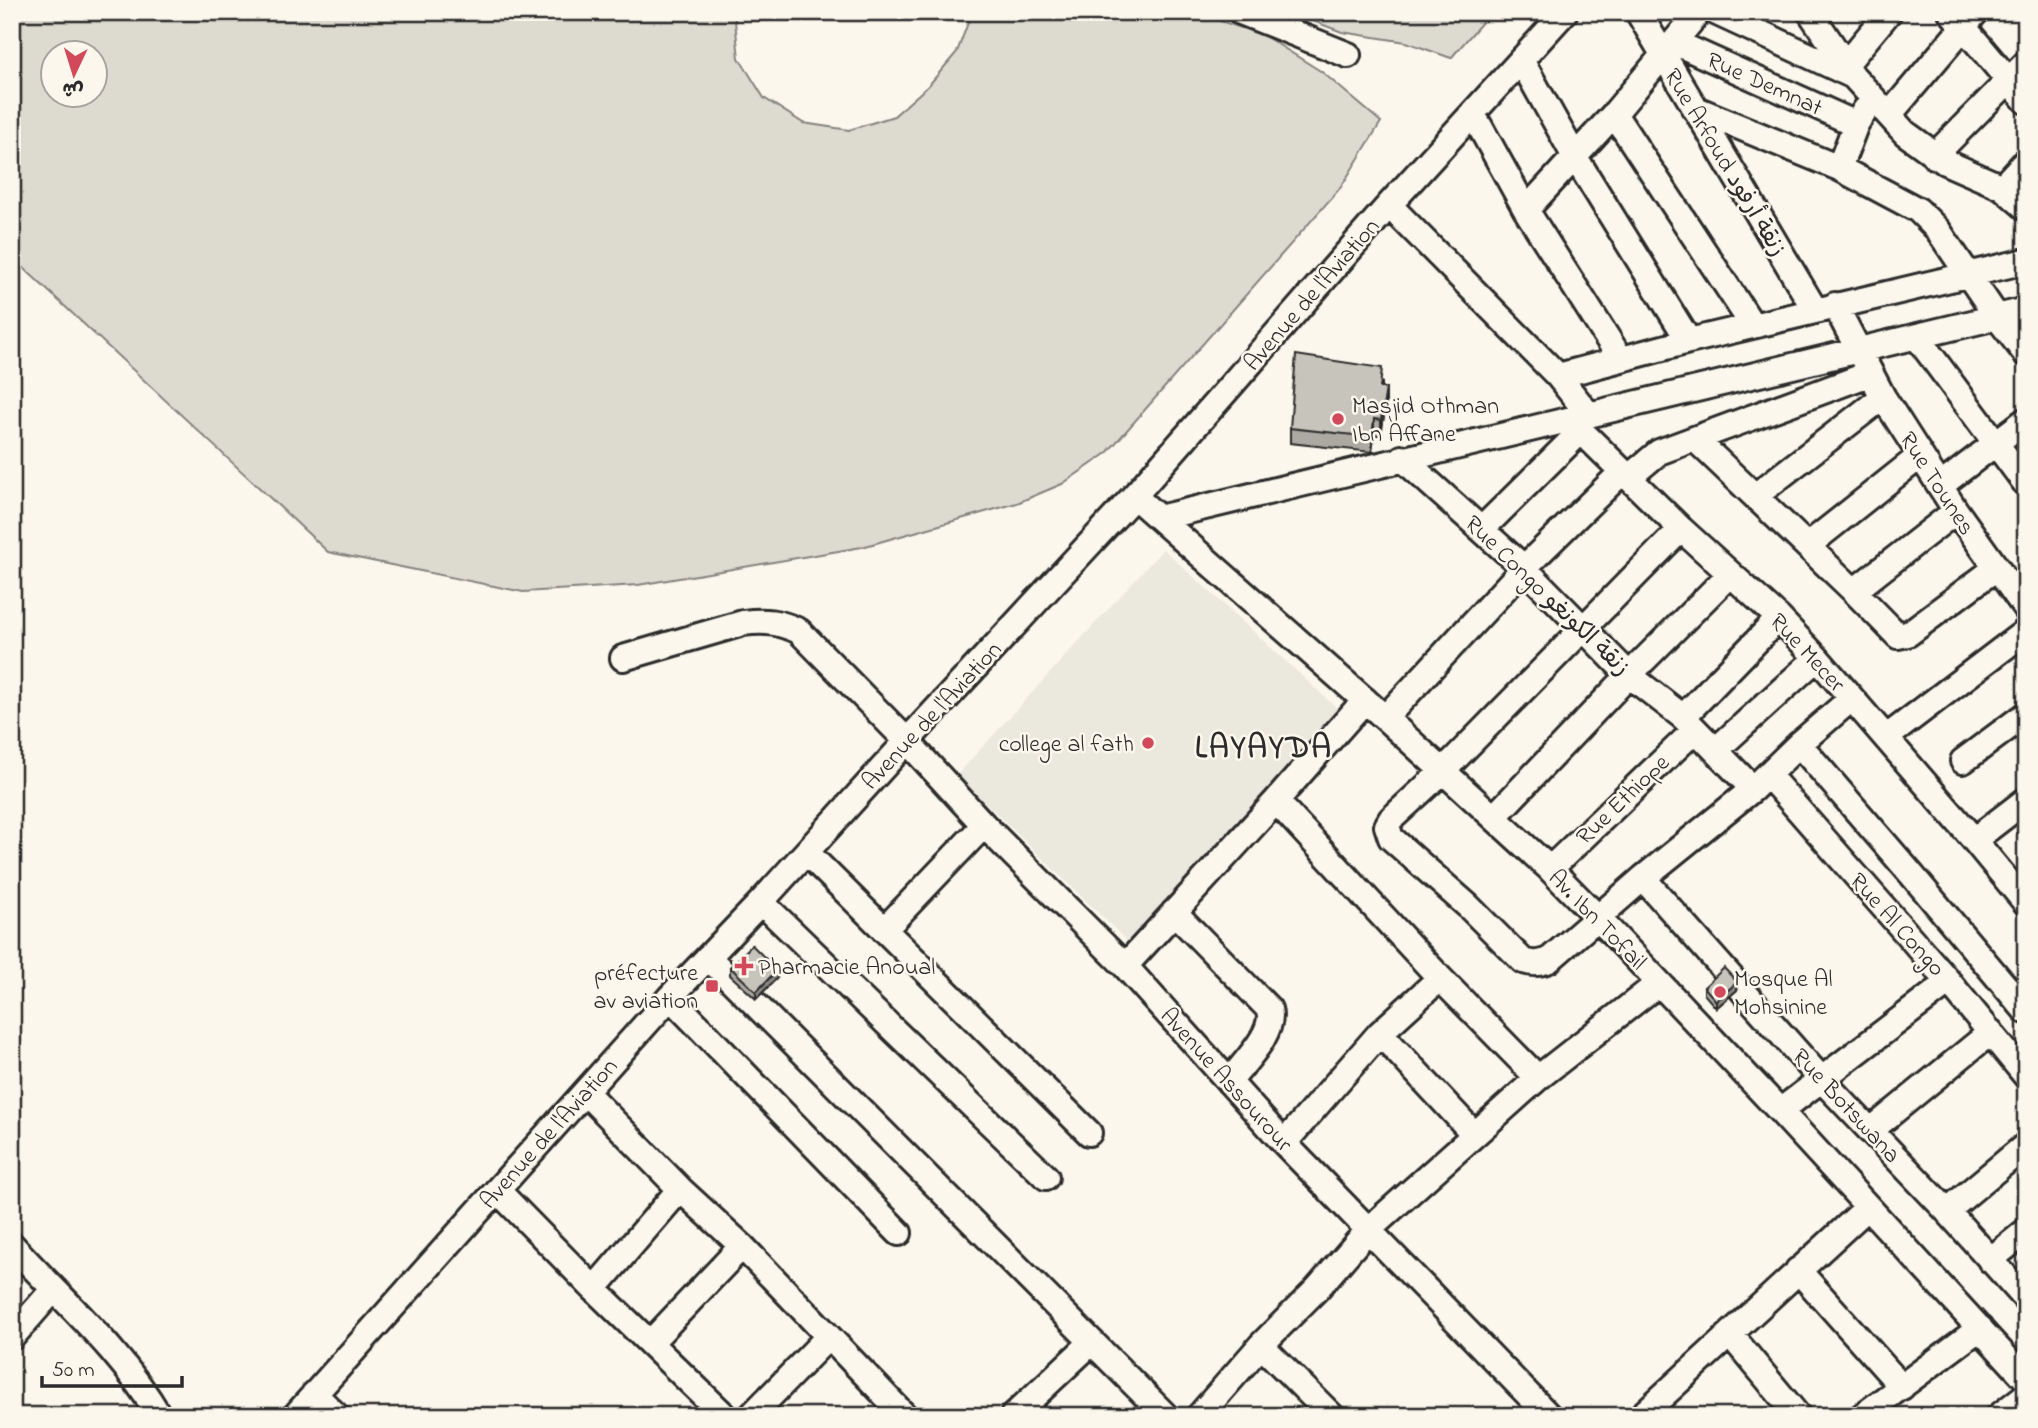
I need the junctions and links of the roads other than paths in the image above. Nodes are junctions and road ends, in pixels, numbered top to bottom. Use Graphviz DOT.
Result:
graph roads {
  1 [pos="1241,12"];
  2 [pos="1565,12"];
  3 [pos="1639,12"];
  4 [pos="1699,12"];
  5 [pos="1715,12"];
  6 [pos="1810,12"];
  7 [pos="1889,12"];
  8 [pos="1963,17"];
  9 [pos="1668,50"];
  10 [pos="1348,55"];
  11 [pos="1521,60"];
  12 [pos="1849,71"];
  13 [pos="2017,71"];
  14 [pos="2026,101"];
  15 [pos="1881,106"];
  16 [pos="1694,108"];
  17 [pos="1473,114"];
  18 [pos="1614,114"];
  19 [pos="1856,124"];
  20 [pos="1934,156"];
  21 [pos="1575,158"];
  22 [pos="2026,161"];
  23 [pos="1839,168"];
  24 [pos="2002,187"];
  25 [pos="1389,205"];
  26 [pos="2026,208"];
  27 [pos="1526,210"];
  28 [pos="2026,261"];
  29 [pos="1967,273"];
  30 [pos="1825,308"];
  31 [pos="2026,310"];
  32 [pos="1997,317"];
  33 [pos="1753,326"];
  34 [pos="1917,337"];
  35 [pos="1689,341"];
  36 [pos="1859,351"];
  37 [pos="2026,355"];
  38 [pos="1620,358"];
  39 [pos="1869,374"];
  40 [pos="1558,376"];
  41 [pos="1883,397"];
  42 [pos="2026,420"];
  43 [pos="1580,422"];
  44 [pos="1695,439"];
  45 [pos="1996,444"];
  46 [pos="1920,456"];
  47 [pos="1402,458"];
  48 [pos="1625,475"];
  49 [pos="2026,484"];
  50 [pos="1940,486"];
  51 [pos="1134,496"];
  52 [pos="1755,496"];
  53 [pos="1956,511"];
  54 [pos="1158,518"];
  55 [pos="1482,529"];
  56 [pos="1681,529"];
  57 [pos="1807,546"];
  58 [pos="1524,568"];
  59 [pos="1996,568"];
  60 [pos="1730,575"];
  61 [pos="1854,591"];
  62 [pos="2023,601"];
  63 [pos="1779,618"];
  64 [pos="1584,630"];
  65 [pos="2026,632"];
  66 [pos="623,658"];
  67 [pos="1818,658"];
  68 [pos="1629,675"];
  69 [pos="1851,699"];
  70 [pos="1365,700"];
  71 [pos="2026,714"];
  72 [pos="1385,718"];
  73 [pos="1689,723"];
  74 [pos="1887,737"];
  75 [pos="907,741"];
  76 [pos="1798,744"];
  77 [pos="1717,749"];
  78 [pos="1963,761"];
  79 [pos="1443,771"];
  80 [pos="1761,782"];
  81 [pos="2026,800"];
  82 [pos="1276,801"];
  83 [pos="1494,817"];
  84 [pos="984,825"];
  85 [pos="1975,839"];
  86 [pos="807,853"];
  87 [pos="1550,869"];
  88 [pos="1643,878"];
  89 [pos="761,902"];
  90 [pos="2026,903"];
  91 [pos="1174,912"];
  92 [pos="1598,918"];
  93 [pos="884,930"];
  94 [pos="708,957"];
  95 [pos="1125,966"];
  96 [pos="1440,978"];
  97 [pos="1950,982"];
  98 [pos="1659,983"];
  99 [pos="670,997"];
  100 [pos="2026,1011"];
  101 [pos="1991,1032"];
  102 [pos="1380,1034"];
  103 [pos="2026,1076"];
  104 [pos="1538,1078"];
  105 [pos="1822,1080"];
  106 [pos="1229,1082"];
  107 [pos="584,1092"];
  108 [pos="1780,1111"];
  109 [pos="1870,1131"];
  110 [pos="1089,1133"];
  111 [pos="1474,1134"];
  112 [pos="1284,1143"];
  113 [pos="2026,1145"];
  114 [pos="1046,1177"];
  115 [pos="680,1189"];
  116 [pos="497,1190"];
  117 [pos="1868,1207"];
  118 [pos="1947,1211"];
  119 [pos="1367,1231"];
  120 [pos="2026,1231"];
  121 [pos="899,1233"];
  122 [pos="12,1245"];
  123 [pos="742,1247"];
  124 [pos="1990,1260"];
  125 [pos="1798,1270"];
  126 [pos="594,1289"];
  127 [pos="53,1290"];
  128 [pos="2026,1299"];
  129 [pos="1980,1328"];
  130 [pos="1730,1334"];
  131 [pos="12,1337"];
  132 [pos="828,1337"];
  133 [pos="1092,1342"];
  134 [pos="650,1343"];
  135 [pos="1261,1345"];
  136 [pos="2026,1378"];
  137 [pos="1902,1387"];
  138 [pos="314,1394"];
  139 [pos="2026,1395"];
  140 [pos="1656,1411"];
  141 [pos="1326,1414"];
  142 [pos="159,1416"];
  143 [pos="295,1416"];
  144 [pos="337,1416"];
  145 [pos="724,1416"];
  146 [pos="751,1416"];
  147 [pos="905,1416"];
  148 [pos="1013,1416"];
  149 [pos="1166,1416"];
  150 [pos="1199,1416"];
  151 [pos="1549,1416"];
  152 [pos="1798,1416"];
  153 [pos="1863,1416"];
  154 [pos="1999,1416"];
  1 -- 10 [label="street"];
  2 -- 11 [label="street, Avenue de l'Aviation"];
  3 -- 9 [label="street, Rue Arfoud زنقة أرفود"];
  4 -- 9 [label="street"];
  5 -- 12 [label="street"];
  6 -- 12 [label="street"];
  7 -- 12 [label="street"];
  8 -- 13 [label="street"];
  8 -- 15 [label="street"];
  9 -- 16 [label="street, Rue Arfoud زنقة أرفود"];
  9 -- 18 [label="street"];
  9 -- 19 [label="street, Rue Demnat"];
  11 -- 17 [label="street, Avenue de l'Aviation"];
  11 -- 21 [label="street"];
  12 -- 15 [label="street"];
  13 -- 14 [label="street"];
  13 -- 20 [label="street"];
  15 -- 19 [label="street"];
  15 -- 20 [label="street"];
  16 -- 23 [label="street"];
  16 -- 30 [label="street, Rue Arfoud زنقة أرفود"];
  17 -- 25 [label="street, Avenue de l'Aviation"];
  17 -- 27 [label="street"];
  18 -- 21 [label="street"];
  18 -- 33 [label="street"];
  19 -- 23 [label="street"];
  20 -- 24 [label="street"];
  21 -- 27 [label="street"];
  21 -- 35 [label="street"];
  22 -- 24 [label="street"];
  23 -- 29 [label="street"];
  24 -- 26 [label="street"];
  25 -- 40 [label="street, Rue Mecer"];
  25 -- 51 [label="street, Avenue de l'Aviation"];
  27 -- 38 [label="street"];
  28 -- 29 [label="street"];
  29 -- 30 [label="street"];
  29 -- 32 [label="street"];
  30 -- 33 [label="street"];
  30 -- 36 [label="street, Rue Arfoud زنقة أرفود"];
  31 -- 32 [label="street"];
  32 -- 34 [label="street"];
  32 -- 37 [label="street"];
  33 -- 35 [label="street"];
  34 -- 36 [label="street"];
  34 -- 45 [label="street"];
  35 -- 38 [label="street"];
  36 -- 39 [label="street, Rue Tounes"];
  36 -- 43 [label="street"];
  38 -- 40 [label="street"];
  39 -- 41 [label="street, Rue Tounes"];
  39 -- 44 [label="street"];
  40 -- 43 [label="street, Rue Mecer"];
  41 -- 46 [label="street, Rue Tounes"];
  41 -- 52 [label="street"];
  42 -- 45 [label="street"];
  43 -- 47 [label="street"];
  43 -- 48 [label="street, Rue Mecer"];
  43 -- 55 [label="street"];
  44 -- 48 [label="street"];
  44 -- 52 [label="street"];
  45 -- 49 [label="street"];
  45 -- 50 [label="street"];
  46 -- 50 [label="street, Rue Tounes"];
  46 -- 57 [label="street"];
  47 -- 54 [label="street"];
  47 -- 55 [label="street, Rue Congo زنقة الكونغو"];
  48 -- 56 [label="street, Rue Mecer"];
  48 -- 58 [label="street"];
  50 -- 53 [label="street, Rue Tounes"];
  51 -- 54 [label="street, Av. Ibn Tofail"];
  51 -- 75 [label="street, Avenue de l'Aviation"];
  52 -- 57 [label="street"];
  53 -- 59 [label="street, Rue Tounes"];
  53 -- 61 [label="street"];
  54 -- 70 [label="street, Av. Ibn Tofail"];
  55 -- 58 [label="street, Rue Congo زنقة الكونغو"];
  56 -- 60 [label="street, Rue Mecer"];
  56 -- 64 [label="street"];
  57 -- 61 [label="street"];
  58 -- 64 [label="street, Rue Congo زنقة الكونغو"];
  58 -- 72 [label="street"];
  59 -- 61 [label="street"];
  59 -- 62 [label="street, Rue Tounes"];
  60 -- 63 [label="street, Rue Mecer"];
  60 -- 68 [label="street"];
  63 -- 67 [label="street, Rue Mecer"];
  63 -- 73 [label="street, Rue Ethiope"];
  64 -- 68 [label="street, Rue Congo زنقة الكونغو"];
  64 -- 79 [label="street"];
  65 -- 74 [label="street"];
  66 -- 75 [label="street, Avenue Assourour"];
  67 -- 69 [label="street, Rue Mecer"];
  67 -- 77 [label="street"];
  68 -- 73 [label="street, Rue Congo زنقة الكونغو"];
  68 -- 83 [label="street"];
  69 -- 74 [label="street, Rue Mecer"];
  69 -- 76 [label="street"];
  70 -- 72 [label="street, Av. Ibn Tofail"];
  70 -- 82 [label="street"];
  71 -- 78 [label="street"];
  72 -- 79 [label="street, Av. Ibn Tofail"];
  73 -- 77 [label="street, Rue Congo زنقة الكونغو"];
  73 -- 87 [label="street, Rue Ethiope"];
  74 -- 85 [label="street, Rue Mecer"];
  75 -- 84 [label="street, Avenue Assourour"];
  75 -- 86 [label="street, Avenue de l'Aviation"];
  76 -- 80 [label="street"];
  76 -- 100 [label="street"];
  77 -- 80 [label="street, Rue Al Congo"];
  79 -- 83 [label="street, Av. Ibn Tofail"];
  79 -- 92 [label="street"];
  80 -- 88 [label="street"];
  80 -- 97 [label="street, Rue Al Congo"];
  81 -- 85 [label="street"];
  82 -- 91 [label="street"];
  82 -- 96 [label="street"];
  83 -- 87 [label="street, Av. Ibn Tofail"];
  84 -- 93 [label="street"];
  84 -- 95 [label="street, Avenue Assourour"];
  85 -- 90 [label="street, Rue Mecer"];
  86 -- 89 [label="street, Avenue de l'Aviation"];
  86 -- 93 [label="street"];
  87 -- 92 [label="street, Av. Ibn Tofail"];
  88 -- 92 [label="street"];
  88 -- 105 [label="street, Rue Botswana"];
  89 -- 94 [label="street, Avenue de l'Aviation"];
  89 -- 114 [label="street"];
  91 -- 95 [label="street"];
  91 -- 106 [label="street"];
  92 -- 98 [label="street, Av. Ibn Tofail"];
  93 -- 110 [label="street"];
  94 -- 99 [label="street, Avenue de l'Aviation"];
  94 -- 133 [label="street"];
  95 -- 106 [label="street, Avenue Assourour"];
  96 -- 102 [label="street"];
  96 -- 104 [label="street"];
  97 -- 101 [label="street, Rue Al Congo"];
  97 -- 105 [label="street"];
  98 -- 104 [label="street"];
  98 -- 108 [label="street, Av. Ibn Tofail"];
  99 -- 107 [label="street, Avenue de l'Aviation"];
  99 -- 121 [label="street"];
  101 -- 103 [label="street, Rue Al Congo"];
  101 -- 109 [label="street"];
  102 -- 111 [label="street"];
  102 -- 112 [label="street"];
  104 -- 111 [label="street"];
  105 -- 108 [label="street"];
  105 -- 109 [label="street, Rue Botswana"];
  106 -- 112 [label="street, Avenue Assourour"];
  107 -- 115 [label="street"];
  107 -- 116 [label="street, Avenue de l'Aviation"];
  108 -- 117 [label="street, Av. Ibn Tofail"];
  109 -- 118 [label="street, Rue Botswana"];
  111 -- 119 [label="street"];
  112 -- 119 [label="street, Avenue Assourour"];
  113 -- 118 [label="street"];
  115 -- 123 [label="street"];
  115 -- 126 [label="street"];
  116 -- 126 [label="street"];
  116 -- 138 [label="street, Avenue de l'Aviation"];
  117 -- 125 [label="street"];
  117 -- 129 [label="street, Av. Ibn Tofail"];
  118 -- 124 [label="street, Rue Botswana"];
  119 -- 135 [label="street"];
  119 -- 151 [label="street, Avenue Assourour"];
  120 -- 124 [label="street"];
  122 -- 127 [label="street"];
  123 -- 132 [label="street"];
  123 -- 134 [label="street"];
  124 -- 128 [label="street, Rue Botswana"];
  125 -- 130 [label="street"];
  125 -- 137 [label="street"];
  126 -- 134 [label="street"];
  127 -- 131 [label="street"];
  127 -- 142 [label="street"];
  129 -- 136 [label="street, Av. Ibn Tofail"];
  129 -- 137 [label="street"];
  130 -- 140 [label="street"];
  130 -- 152 [label="street"];
  132 -- 146 [label="street"];
  132 -- 147 [label="street"];
  133 -- 148 [label="street"];
  133 -- 149 [label="street"];
  134 -- 145 [label="street"];
  135 -- 141 [label="street"];
  135 -- 150 [label="street"];
  137 -- 153 [label="street"];
  138 -- 143 [label="street, Avenue de l'Aviation"];
  138 -- 144 [label="street"];
  139 -- 154 [label="street"];
}
